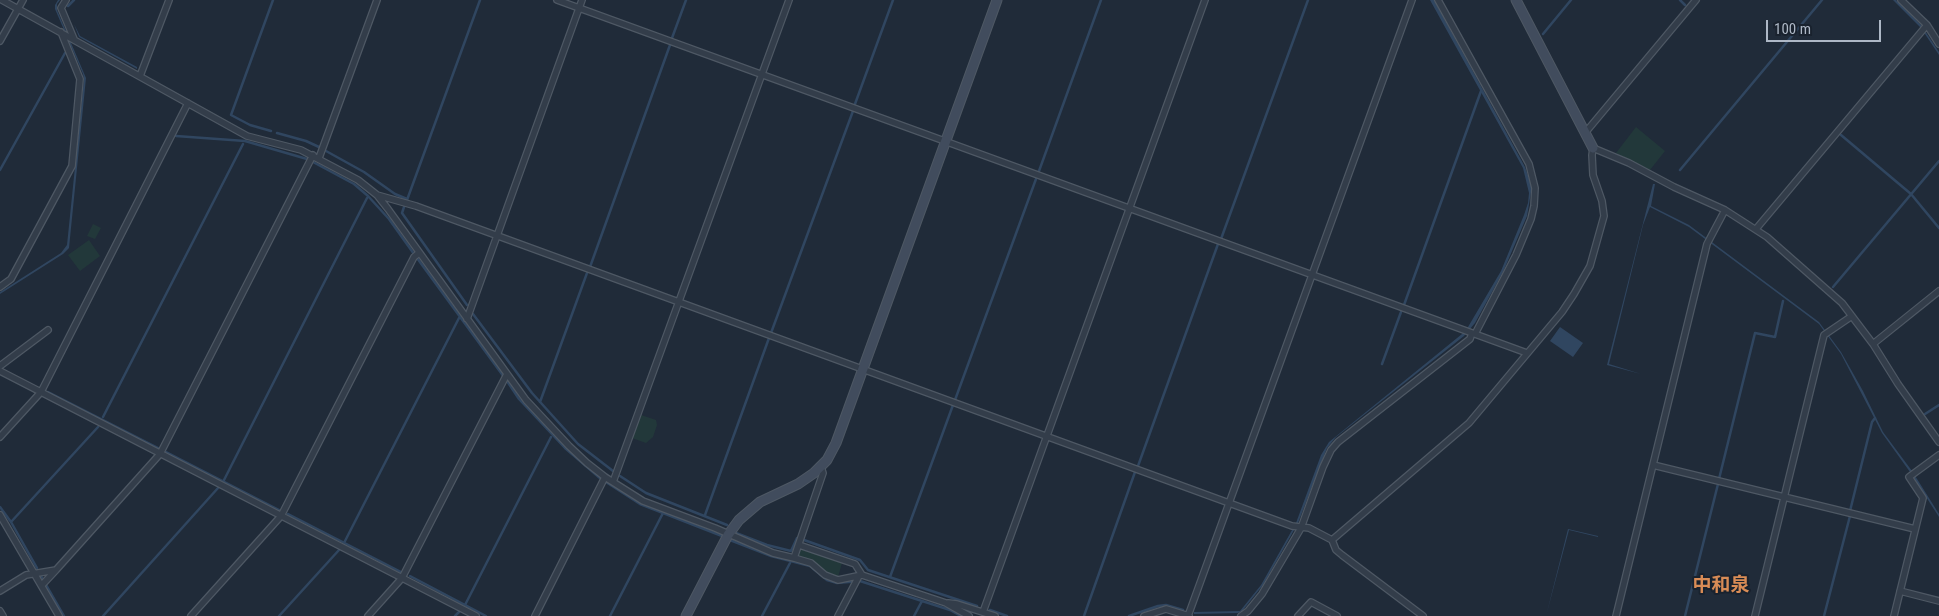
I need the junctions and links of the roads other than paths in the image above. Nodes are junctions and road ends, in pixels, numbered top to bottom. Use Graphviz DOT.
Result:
graph roads {
  1 [pos="2,0"];
  2 [pos="23,0"];
  3 [pos="66,0"];
  4 [pos="169,0"];
  5 [pos="376,0"];
  6 [pos="557,0"];
  7 [pos="582,0"];
  8 [pos="789,0"];
  9 [pos="997,0"];
  10 [pos="1205,0"];
  11 [pos="1412,0"];
  12 [pos="1438,0"];
  13 [pos="1516,0"];
  14 [pos="1696,0"];
  15 [pos="1902,0"];
  16 [pos="579,8"];
  17 [pos="18,9"];
  18 [pos="1925,28"];
  19 [pos="62,33"];
  20 [pos="73,39"];
  21 [pos="0,41"];
  22 [pos="1939,44"];
  23 [pos="762,74"];
  24 [pos="140,76"];
  25 [pos="188,103"];
  26 [pos="1585,133"];
  27 [pos="946,141"];
  28 [pos="1594,148"];
  29 [pos="313,155"];
  30 [pos="319,158"];
  31 [pos="377,195"];
  32 [pos="1129,208"];
  33 [pos="1725,210"];
  34 [pos="1756,229"];
  35 [pos="497,236"];
  36 [pos="419,253"];
  37 [pos="1311,275"];
  38 [pos="0,287"];
  39 [pos="1939,291"];
  40 [pos="679,303"];
  41 [pos="1852,316"];
  42 [pos="466,319"];
  43 [pos="48,330"];
  44 [pos="1470,333"];
  45 [pos="1874,344"];
  46 [pos="1528,353"];
  47 [pos="0,366"];
  48 [pos="863,369"];
  49 [pos="0,370"];
  50 [pos="507,374"];
  51 [pos="41,392"];
  52 [pos="1046,436"];
  53 [pos="0,437"];
  54 [pos="1939,442"];
  55 [pos="160,454"];
  56 [pos="1939,455"];
  57 [pos="1653,465"];
  58 [pos="821,466"];
  59 [pos="606,477"];
  60 [pos="613,482"];
  61 [pos="1784,497"];
  62 [pos="1229,503"];
  63 [pos="0,515"];
  64 [pos="281,516"];
  65 [pos="1297,527"];
  66 [pos="1915,529"];
  67 [pos="728,535"];
  68 [pos="1332,540"];
  69 [pos="799,545"];
  70 [pos="794,558"];
  71 [pos="56,570"];
  72 [pos="34,572"];
  73 [pos="402,578"];
  74 [pos="858,578"];
  75 [pos="43,583"];
  76 [pos="0,590"];
  77 [pos="1900,591"];
  78 [pos="1939,601"];
  79 [pos="946,602"];
  80 [pos="0,611"];
  81 [pos="983,612"];
  82 [pos="3,616"];
  83 [pos="59,616"];
  84 [pos="191,616"];
  85 [pos="368,616"];
  86 [pos="476,616"];
  87 [pos="535,616"];
  88 [pos="686,616"];
  89 [pos="838,616"];
  90 [pos="969,616"];
  91 [pos="995,616"];
  92 [pos="1144,616"];
  93 [pos="1188,616"];
  94 [pos="1241,616"];
  95 [pos="1298,616"];
  96 [pos="1337,616"];
  97 [pos="1423,616"];
  98 [pos="1616,616"];
  99 [pos="1755,616"];
  100 [pos="1894,616"];
  1 -- 17 [label="street"];
  2 -- 17 [label="street"];
  3 -- 20 [label="street"];
  4 -- 24 [label="street"];
  5 -- 30 [label="street"];
  6 -- 16 [label="street"];
  7 -- 16 [label="street"];
  8 -- 23 [label="street"];
  9 -- 27 [label="street"];
  10 -- 32 [label="street"];
  11 -- 37 [label="street"];
  12 -- 44 [label="street"];
  13 -- 26 [label="street"];
  14 -- 26 [label="street"];
  15 -- 18 [label="street"];
  16 -- 23 [label="street"];
  16 -- 35 [label="street"];
  17 -- 19 [label="street"];
  17 -- 21 [label="street"];
  18 -- 22 [label="street"];
  18 -- 34 [label="street"];
  19 -- 20 [label="street"];
  19 -- 38 [label="street"];
  20 -- 24 [label="street"];
  23 -- 27 [label="street"];
  23 -- 40 [label="street"];
  24 -- 25 [label="street"];
  25 -- 29 [label="street"];
  25 -- 51 [label="street"];
  26 -- 28 [label="street"];
  27 -- 32 [label="street"];
  27 -- 48 [label="street"];
  28 -- 33 [label="street"];
  28 -- 46 [label="street"];
  29 -- 30 [label="street"];
  29 -- 55 [label="street"];
  30 -- 31 [label="street"];
  31 -- 35 [label="street"];
  31 -- 36 [label="street"];
  32 -- 37 [label="street"];
  32 -- 52 [label="street"];
  33 -- 34 [label="street"];
  33 -- 57 [label="street"];
  34 -- 41 [label="street"];
  35 -- 40 [label="street"];
  35 -- 42 [label="street"];
  36 -- 42 [label="street"];
  36 -- 64 [label="street"];
  37 -- 44 [label="street"];
  37 -- 62 [label="street"];
  39 -- 45 [label="street"];
  40 -- 48 [label="street"];
  40 -- 60 [label="street"];
  41 -- 45 [label="street"];
  41 -- 61 [label="street"];
  42 -- 50 [label="street"];
  43 -- 47 [label="street"];
  44 -- 46 [label="street"];
  44 -- 65 [label="street"];
  45 -- 54 [label="street"];
  46 -- 68 [label="street"];
  48 -- 52 [label="street"];
  48 -- 58 [label="street"];
  49 -- 51 [label="street"];
  50 -- 59 [label="street"];
  50 -- 73 [label="street"];
  51 -- 53 [label="street"];
  51 -- 55 [label="street"];
  52 -- 62 [label="street"];
  52 -- 81 [label="street"];
  55 -- 64 [label="street"];
  55 -- 71 [label="street"];
  56 -- 66 [label="street"];
  57 -- 61 [label="street"];
  57 -- 98 [label="street"];
  58 -- 67 [label="street"];
  58 -- 69 [label="street"];
  59 -- 60 [label="street"];
  59 -- 87 [label="street"];
  60 -- 67 [label="street"];
  61 -- 66 [label="street"];
  61 -- 99 [label="street"];
  62 -- 65 [label="street"];
  62 -- 93 [label="street"];
  63 -- 72 [label="street"];
  64 -- 73 [label="street"];
  64 -- 84 [label="street"];
  65 -- 68 [label="street"];
  65 -- 94 [label="street"];
  66 -- 77 [label="street"];
  67 -- 70 [label="street"];
  67 -- 88 [label="street"];
  68 -- 97 [label="street"];
  69 -- 70 [label="street"];
  69 -- 74 [label="street"];
  70 -- 74 [label="street"];
  71 -- 72 [label="street"];
  71 -- 75 [label="street"];
  72 -- 75 [label="street"];
  72 -- 76 [label="street"];
  73 -- 85 [label="street"];
  73 -- 86 [label="street"];
  74 -- 79 [label="street"];
  74 -- 89 [label="street"];
  75 -- 83 [label="street"];
  77 -- 78 [label="street"];
  77 -- 100 [label="street"];
  79 -- 81 [label="street"];
  79 -- 90 [label="street"];
  80 -- 82 [label="street"];
  81 -- 91 [label="street"];
  92 -- 93 [label="street"];
  95 -- 96 [label="street"];
}
